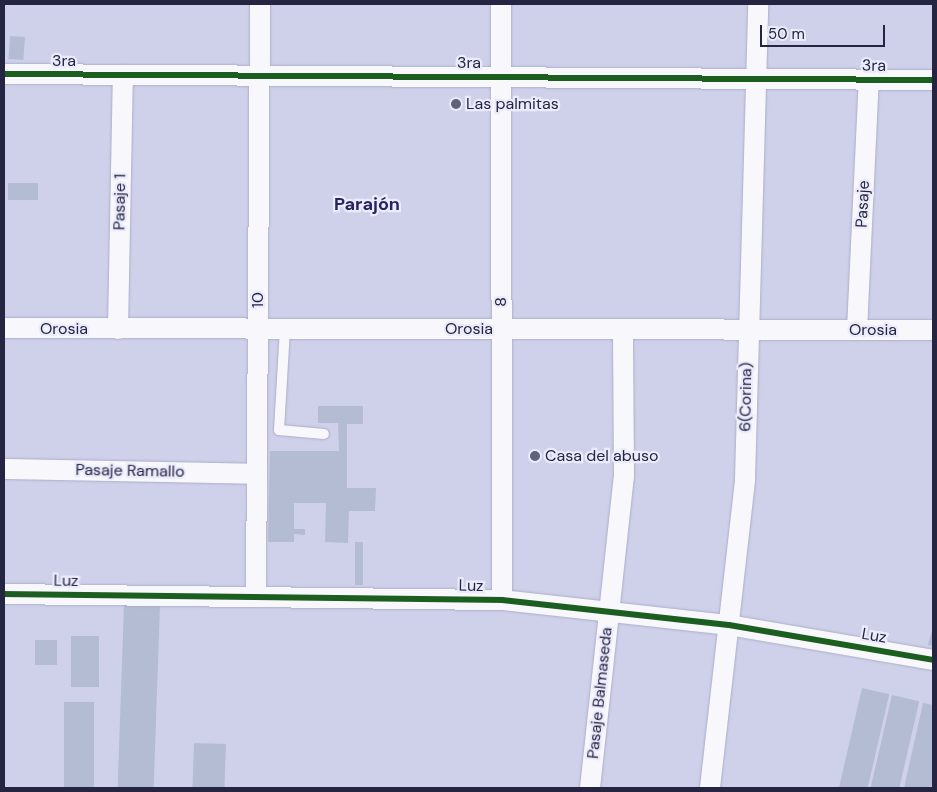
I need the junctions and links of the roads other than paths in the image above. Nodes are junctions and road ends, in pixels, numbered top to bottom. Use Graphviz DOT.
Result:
graph roads {
  1 [pos="260,4"];
  2 [pos="501,4"];
  3 [pos="758,4"];
  4 [pos="4,74"];
  5 [pos="123,75"];
  6 [pos="259,76"];
  7 [pos="501,77"];
  8 [pos="757,78"];
  9 [pos="869,79"];
  10 [pos="933,80"];
  11 [pos="4,328"];
  12 [pos="118,328"];
  13 [pos="258,329"];
  14 [pos="285,329"];
  15 [pos="501,329"];
  16 [pos="623,329"];
  17 [pos="748,330"];
  18 [pos="857,330"];
  19 [pos="933,330"];
  20 [pos="324,434"];
  21 [pos="4,468"];
  22 [pos="257,474"];
  23 [pos="4,594"];
  24 [pos="256,597"];
  25 [pos="502,600"];
  26 [pos="610,612"];
  27 [pos="729,625"];
  28 [pos="933,660"];
  29 [pos="590,788"];
  30 [pos="710,788"];
  1 -- 6 [label="street, 10"];
  2 -- 7 [label="street, 8"];
  3 -- 8 [label="street, 6(Corina)"];
  4 -- 5 [label="street, 3ra"];
  5 -- 6 [label="street, 3ra"];
  5 -- 12 [label="street, Pasaje 1"];
  6 -- 7 [label="street, 3ra"];
  6 -- 13 [label="street, 10"];
  7 -- 8 [label="street, 3ra"];
  7 -- 15 [label="street, 8"];
  8 -- 9 [label="street, 3ra"];
  8 -- 17 [label="street, 6(Corina)"];
  9 -- 10 [label="street, 3ra"];
  9 -- 18 [label="street, Pasaje"];
  11 -- 12 [label="street, Orosia"];
  12 -- 13 [label="street, Orosia"];
  13 -- 14 [label="street, Orosia"];
  13 -- 22 [label="street, 10"];
  14 -- 15 [label="street, Orosia"];
  14 -- 20 [label="lane"];
  15 -- 16 [label="street, Orosia"];
  15 -- 25 [label="street, 8"];
  16 -- 17 [label="street, Orosia"];
  16 -- 26 [label="street, Pasaje Balmaseda"];
  17 -- 18 [label="street, Orosia"];
  17 -- 27 [label="street, 6(Corina)"];
  18 -- 19 [label="street, Orosia"];
  21 -- 22 [label="street, Pasaje Ramallo"];
  22 -- 24 [label="street, 10"];
  23 -- 24 [label="street, Luz"];
  24 -- 25 [label="street, Luz"];
  25 -- 26 [label="street, Luz"];
  26 -- 27 [label="street, Luz"];
  26 -- 29 [label="street, Pasaje Balmaseda"];
  27 -- 28 [label="street, Luz"];
  27 -- 30 [label="street, 6(Corina)"];
}
